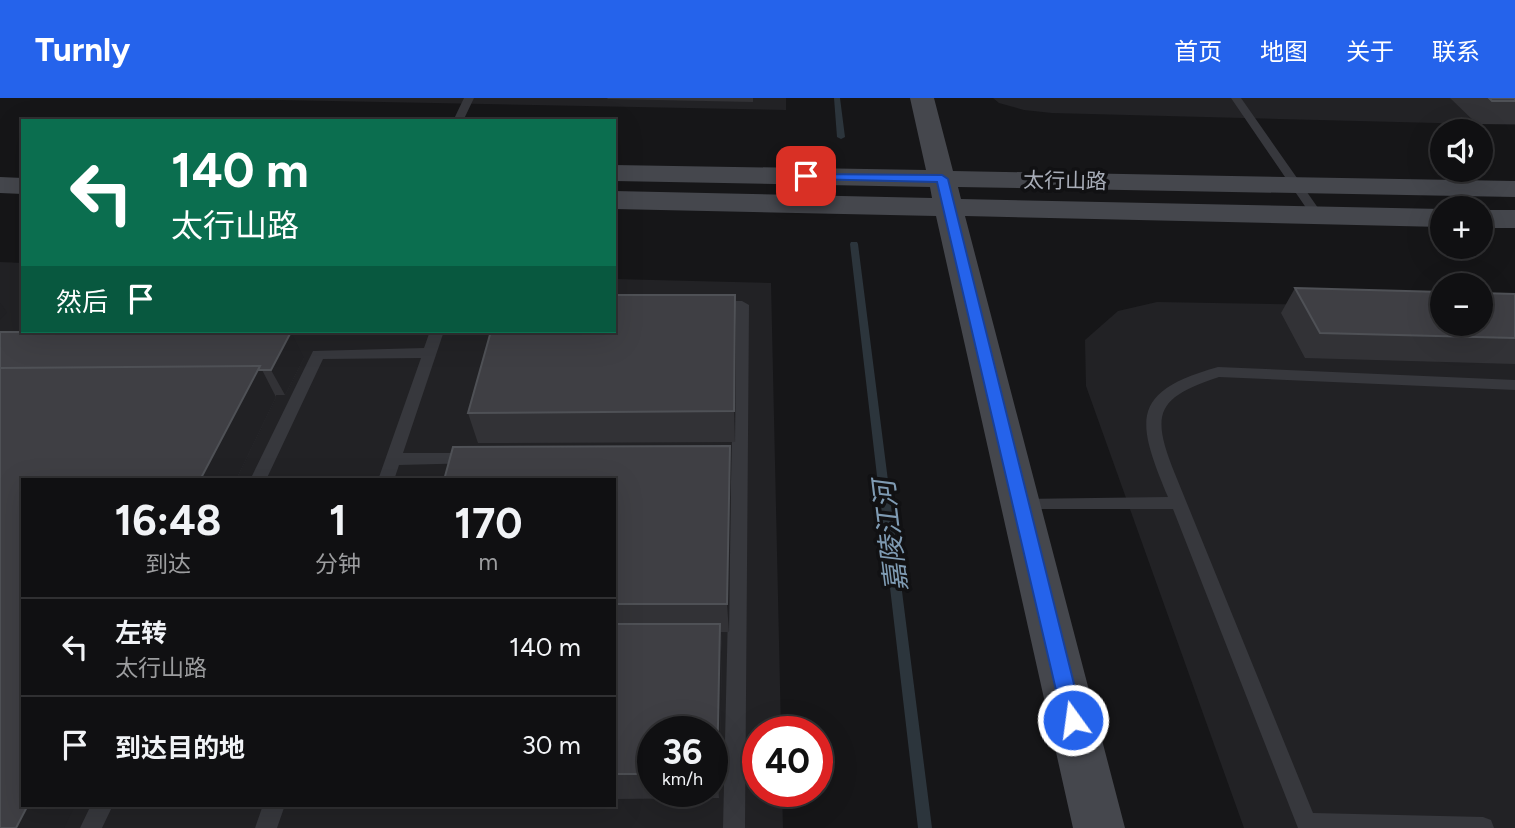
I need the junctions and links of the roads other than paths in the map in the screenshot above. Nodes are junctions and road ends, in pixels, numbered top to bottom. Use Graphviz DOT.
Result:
graph roads {
  1 [pos="469,98"];
  2 [pos="922,98"];
  3 [pos="1236,98"];
  4 [pos="459,119"];
  5 [pos="0,160"];
  6 [pos="21,161"];
  7 [pos="616,173"];
  8 [pos="1296,185"];
  9 [pos="0,186"];
  10 [pos="21,186"];
  11 [pos="1515,189"];
  12 [pos="946,193"];
  13 [pos="616,200"];
  14 [pos="1317,215"];
  15 [pos="1430,218"];
  16 [pos="1493,219"];
  17 [pos="1515,219"];
  18 [pos="691,304"];
  19 [pos="436,333"];
  20 [pos="430,353"];
  21 [pos="1515,385"];
  22 [pos="393,459"];
  23 [pos="490,460"];
  24 [pos="259,478"];
  25 [pos="387,478"];
  26 [pos="1178,503"];
  27 [pos="1021,505"];
  28 [pos="101,807"];
  29 [pos="273,807"];
  30 [pos="91,828"];
  31 [pos="266,828"];
  32 [pos="734,828"];
  33 [pos="1099,828"];
  34 [pos="1483,828"];
  1 -- 4 [label="lane"];
  2 -- 12 [label="street"];
  3 -- 8 [label="lane"];
  5 -- 6 [label="street"];
  7 -- 12 [label="street, 太行山路"];
  8 -- 11 [label="street, 太行山路"];
  8 -- 12 [label="street, 太行山路"];
  8 -- 14 [label="lane"];
  9 -- 10 [label="street"];
  12 -- 13 [label="street, 太行山路"];
  12 -- 14 [label="street, 太行山路"];
  12 -- 27 [label="street"];
  14 -- 15 [label="street, 太行山路"];
  16 -- 17 [label="street"];
  18 -- 32 [label="lane"];
  19 -- 20 [label="lane"];
  20 -- 22 [label="lane"];
  20 -- 24 [label="lane"];
  21 -- 26 [label="lane"];
  22 -- 23 [label="lane"];
  22 -- 25 [label="lane"];
  26 -- 27 [label="lane"];
  26 -- 34 [label="lane"];
  27 -- 33 [label="street"];
  28 -- 30 [label="lane"];
  29 -- 31 [label="lane"];
}
